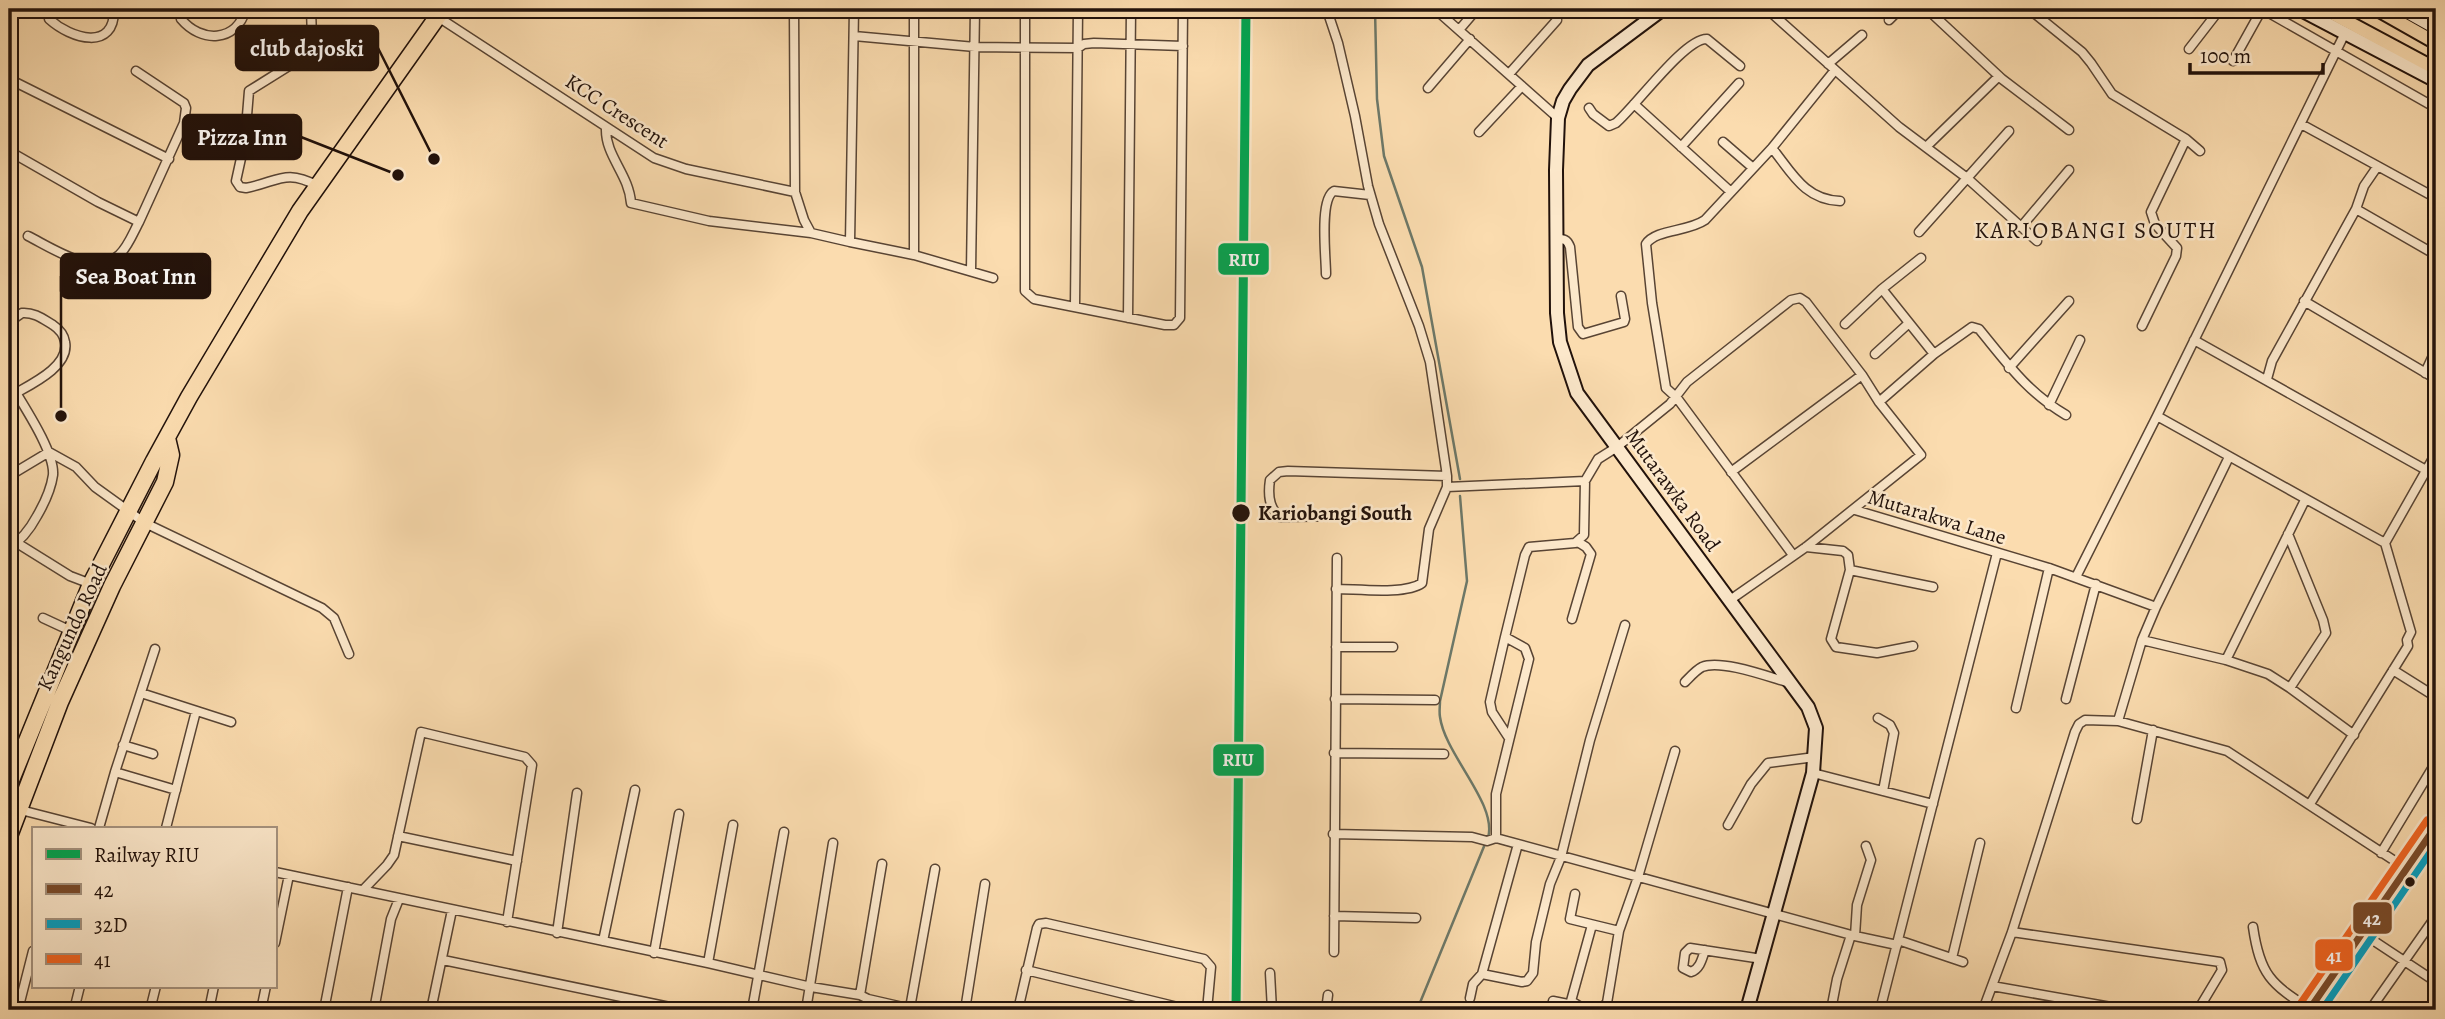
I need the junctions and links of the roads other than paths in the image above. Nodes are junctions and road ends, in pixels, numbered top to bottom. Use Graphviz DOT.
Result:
graph roads {
  1 [pos="49,9"];
  2 [pos="114,9"];
  3 [pos="180,9"];
  4 [pos="246,9"];
  5 [pos="311,9"];
  6 [pos="794,9"];
  7 [pos="854,9"];
  8 [pos="914,9"];
  9 [pos="975,9"];
  10 [pos="1025,9"];
  11 [pos="1078,9"];
  12 [pos="1131,9"];
  13 [pos="1183,9"];
  14 [pos="1435,9"];
  15 [pos="1477,9"];
  16 [pos="1663,9"];
  17 [pos="1767,9"];
  18 [pos="1900,9"];
  19 [pos="1927,9"];
  20 [pos="2029,9"];
  21 [pos="2220,9"];
  22 [pos="2262,9"];
  23 [pos="2299,9"];
  24 [pos="2323,9"];
  25 [pos="2402,9"];
  26 [pos="2384,11"];
  27 [pos="441,13"];
  28 [pos="1328,13"];
  29 [pos="1557,20"];
  30 [pos="1889,20"];
  31 [pos="2436,28"];
  32 [pos="1460,30"];
  33 [pos="2345,33"];
  34 [pos="1862,35"];
  35 [pos="854,36"];
  36 [pos="1470,39"];
  37 [pos="914,43"];
  38 [pos="2436,43"];
  39 [pos="1130,45"];
  40 [pos="1183,46"];
  41 [pos="975,47"];
  42 [pos="1025,47"];
  43 [pos="1078,48"];
  44 [pos="2189,49"];
  45 [pos="2337,50"];
  46 [pos="2233,61"];
  47 [pos="1740,66"];
  48 [pos="1831,67"];
  49 [pos="2436,69"];
  50 [pos="136,71"];
  51 [pos="1509,74"];
  52 [pos="1999,76"];
  53 [pos="9,79"];
  54 [pos="2436,81"];
  55 [pos="1740,83"];
  56 [pos="1522,86"];
  57 [pos="1427,88"];
  58 [pos="1634,104"];
  59 [pos="1589,108"];
  60 [pos="2436,108"];
  61 [pos="1558,118"];
  62 [pos="2301,124"];
  63 [pos="606,128"];
  64 [pos="2069,130"];
  65 [pos="2009,131"];
  66 [pos="1479,132"];
  67 [pos="2186,139"];
  68 [pos="1723,142"];
  69 [pos="1681,147"];
  70 [pos="1926,147"];
  71 [pos="1772,148"];
  72 [pos="9,151"];
  73 [pos="2200,152"];
  74 [pos="169,159"];
  75 [pos="2377,167"];
  76 [pos="1753,168"];
  77 [pos="2069,170"];
  78 [pos="1967,178"];
  79 [pos="318,186"];
  80 [pos="795,192"];
  81 [pos="1731,192"];
  82 [pos="1370,195"];
  83 [pos="2436,198"];
  84 [pos="1840,201"];
  85 [pos="2356,209"];
  86 [pos="139,222"];
  87 [pos="2021,227"];
  88 [pos="1919,232"];
  89 [pos="811,233"];
  90 [pos="28,236"];
  91 [pos="1556,239"];
  92 [pos="2037,241"];
  93 [pos="849,242"];
  94 [pos="914,255"];
  95 [pos="2436,255"];
  96 [pos="1921,258"];
  97 [pos="971,271"];
  98 [pos="1326,274"];
  99 [pos="993,278"];
  100 [pos="1882,289"];
  101 [pos="1621,296"];
  102 [pos="2069,301"];
  103 [pos="2304,301"];
  104 [pos="1074,306"];
  105 [pos="1128,318"];
  106 [pos="9,322"];
  107 [pos="1909,323"];
  108 [pos="1845,324"];
  109 [pos="2142,326"];
  110 [pos="2080,340"];
  111 [pos="2194,340"];
  112 [pos="2436,349"];
  113 [pos="1875,354"];
  114 [pos="1934,354"];
  115 [pos="2009,368"];
  116 [pos="2425,373"];
  117 [pos="1862,375"];
  118 [pos="2267,379"];
  119 [pos="2436,379"];
  120 [pos="9,381"];
  121 [pos="12,395"];
  122 [pos="1677,398"];
  123 [pos="1879,402"];
  124 [pos="2049,405"];
  125 [pos="2066,415"];
  126 [pos="2157,416"];
  127 [pos="167,438"];
  128 [pos="1618,447"];
  129 [pos="49,452"];
  130 [pos="2436,453"];
  131 [pos="2229,457"];
  132 [pos="2426,470"];
  133 [pos="1731,472"];
  134 [pos="9,476"];
  135 [pos="1447,476"];
  136 [pos="1585,481"];
  137 [pos="1447,486"];
  138 [pos="2305,500"];
  139 [pos="1855,510"];
  140 [pos="128,511"];
  141 [pos="1345,516"];
  142 [pos="145,523"];
  143 [pos="2288,534"];
  144 [pos="1578,542"];
  145 [pos="17,543"];
  146 [pos="2385,543"];
  147 [pos="1806,547"];
  148 [pos="9,548"];
  149 [pos="1997,554"];
  150 [pos="1793,555"];
  151 [pos="1336,558"];
  152 [pos="2049,568"];
  153 [pos="1850,570"];
  154 [pos="2076,577"];
  155 [pos="91,584"];
  156 [pos="2096,584"];
  157 [pos="1933,587"];
  158 [pos="1336,589"];
  159 [pos="1730,600"];
  160 [pos="83,603"];
  161 [pos="2155,607"];
  162 [pos="101,610"];
  163 [pos="43,618"];
  164 [pos="1572,619"];
  165 [pos="1625,625"];
  166 [pos="71,631"];
  167 [pos="1505,637"];
  168 [pos="2142,640"];
  169 [pos="1913,646"];
  170 [pos="1336,647"];
  171 [pos="1393,647"];
  172 [pos="155,649"];
  173 [pos="349,654"];
  174 [pos="2226,660"];
  175 [pos="2393,670"];
  176 [pos="1685,682"];
  177 [pos="1790,683"];
  178 [pos="2290,688"];
  179 [pos="141,693"];
  180 [pos="2436,697"];
  181 [pos="1335,699"];
  182 [pos="2066,699"];
  183 [pos="1434,700"];
  184 [pos="2016,708"];
  185 [pos="197,711"];
  186 [pos="1878,718"];
  187 [pos="2118,721"];
  188 [pos="231,722"];
  189 [pos="2153,730"];
  190 [pos="2354,735"];
  191 [pos="1509,738"];
  192 [pos="123,746"];
  193 [pos="1675,751"];
  194 [pos="1334,753"];
  195 [pos="153,754"];
  196 [pos="1444,754"];
  197 [pos="1815,757"];
  198 [pos="2436,762"];
  199 [pos="115,772"];
  200 [pos="1813,773"];
  201 [pos="9,785"];
  202 [pos="176,790"];
  203 [pos="635,790"];
  204 [pos="1883,791"];
  205 [pos="577,793"];
  206 [pos="1933,804"];
  207 [pos="2310,804"];
  208 [pos="13,809"];
  209 [pos="679,814"];
  210 [pos="2137,819"];
  211 [pos="65,825"];
  212 [pos="733,825"];
  213 [pos="1728,825"];
  214 [pos="2436,826"];
  215 [pos="99,827"];
  216 [pos="166,827"];
  217 [pos="784,832"];
  218 [pos="1334,834"];
  219 [pos="9,836"];
  220 [pos="398,836"];
  221 [pos="1496,838"];
  222 [pos="833,843"];
  223 [pos="1980,843"];
  224 [pos="1518,844"];
  225 [pos="1866,846"];
  226 [pos="2381,853"];
  227 [pos="1561,857"];
  228 [pos="517,861"];
  229 [pos="882,864"];
  230 [pos="936,869"];
  231 [pos="2407,869"];
  232 [pos="276,872"];
  233 [pos="289,875"];
  234 [pos="1638,877"];
  235 [pos="985,884"];
  236 [pos="348,887"];
  237 [pos="363,890"];
  238 [pos="1575,894"];
  239 [pos="399,899"];
  240 [pos="452,910"];
  241 [pos="1775,914"];
  242 [pos="1334,916"];
  243 [pos="2436,916"];
  244 [pos="1416,918"];
  245 [pos="507,922"];
  246 [pos="1592,925"];
  247 [pos="2253,927"];
  248 [pos="1619,931"];
  249 [pos="2012,932"];
  250 [pos="557,933"];
  251 [pos="2362,933"];
  252 [pos="1853,936"];
  253 [pos="276,938"];
  254 [pos="603,941"];
  255 [pos="1898,942"];
  256 [pos="1705,950"];
  257 [pos="1334,952"];
  258 [pos="654,953"];
  259 [pos="32,955"];
  260 [pos="1952,958"];
  261 [pos="1762,959"];
  262 [pos="2404,959"];
  263 [pos="443,960"];
  264 [pos="1963,961"];
  265 [pos="708,963"];
  266 [pos="1026,970"];
  267 [pos="1270,973"];
  268 [pos="1482,974"];
  269 [pos="759,975"];
  270 [pos="2436,982"];
  271 [pos="1992,986"];
  272 [pos="811,987"];
  273 [pos="80,988"];
  274 [pos="156,988"];
  275 [pos="214,988"];
  276 [pos="266,988"];
  277 [pos="1328,995"];
  278 [pos="864,997"];
  279 [pos="1470,998"];
  280 [pos="1553,1000"];
  281 [pos="1579,1006"];
  282 [pos="2309,1009"];
  283 [pos="18,1010"];
  284 [pos="74,1010"];
  285 [pos="150,1010"];
  286 [pos="209,1010"];
  287 [pos="261,1010"];
  288 [pos="324,1010"];
  289 [pos="374,1010"];
  290 [pos="431,1010"];
  291 [pos="684,1010"];
  292 [pos="752,1010"];
  293 [pos="806,1010"];
  294 [pos="866,1010"];
  295 [pos="914,1010"];
  296 [pos="965,1010"];
  297 [pos="1018,1010"];
  298 [pos="1190,1010"];
  299 [pos="1208,1010"];
  300 [pos="1272,1010"];
  301 [pos="1326,1010"];
  302 [pos="1598,1010"];
  303 [pos="1747,1010"];
  304 [pos="1830,1010"];
  305 [pos="1880,1010"];
  306 [pos="1983,1010"];
  307 [pos="2128,1010"];
  308 [pos="2198,1010"];
  309 [pos="2370,1010"];
  1 -- 2 [label="street"];
  3 -- 4 [label="street"];
  5 -- 79 [label="street"];
  6 -- 80 [label="street"];
  7 -- 35 [label="street"];
  8 -- 37 [label="street"];
  9 -- 41 [label="street"];
  10 -- 42 [label="street"];
  11 -- 43 [label="street"];
  12 -- 39 [label="street"];
  13 -- 40 [label="street"];
  14 -- 32 [label="street"];
  15 -- 32 [label="street"];
  16 -- 61 [label="street, Mutarawka Road"];
  17 -- 48 [label="street"];
  18 -- 30 [label="street"];
  19 -- 52 [label="street"];
  20 -- 67 [label="street"];
  21 -- 44 [label="street"];
  22 -- 45 [label="street"];
  22 -- 46 [label="street"];
  23 -- 33 [label="street"];
  24 -- 49 [label="main road"];
  25 -- 31 [label="street"];
  26 -- 38 [label="main road"];
  27 -- 63 [label="street, KCC Crescent"];
  27 -- 79 [label="highway, Kangundo Road"];
  28 -- 82 [label="street"];
  29 -- 51 [label="street"];
  32 -- 36 [label="street"];
  33 -- 45 [label="street"];
  33 -- 54 [label="street"];
  34 -- 48 [label="street"];
  35 -- 37 [label="street"];
  35 -- 93 [label="street"];
  36 -- 51 [label="street"];
  36 -- 57 [label="street"];
  37 -- 41 [label="street"];
  37 -- 94 [label="street"];
  39 -- 40 [label="street"];
  39 -- 43 [label="street"];
  39 -- 105 [label="street"];
  40 -- 105 [label="street"];
  41 -- 42 [label="street"];
  41 -- 97 [label="street"];
  42 -- 43 [label="street"];
  42 -- 104 [label="street"];
  43 -- 104 [label="street"];
  45 -- 60 [label="street"];
  45 -- 62 [label="street"];
  47 -- 58 [label="street"];
  48 -- 70 [label="street"];
  48 -- 71 [label="street"];
  50 -- 74 [label="street"];
  51 -- 56 [label="street"];
  52 -- 64 [label="street"];
  52 -- 70 [label="street"];
  53 -- 74 [label="street"];
  55 -- 69 [label="street"];
  56 -- 61 [label="street"];
  56 -- 66 [label="street"];
  58 -- 59 [label="street"];
  58 -- 69 [label="street"];
  61 -- 91 [label="street, Mutarawka Road"];
  62 -- 75 [label="street"];
  62 -- 111 [label="street"];
  63 -- 80 [label="street, KCC Crescent"];
  63 -- 89 [label="street"];
  65 -- 78 [label="street"];
  67 -- 73 [label="street"];
  67 -- 109 [label="street"];
  68 -- 76 [label="street"];
  69 -- 81 [label="street"];
  70 -- 78 [label="street"];
  71 -- 76 [label="street"];
  71 -- 84 [label="street"];
  72 -- 86 [label="street"];
  74 -- 86 [label="street"];
  75 -- 83 [label="street"];
  75 -- 85 [label="street"];
  76 -- 81 [label="street"];
  77 -- 87 [label="street"];
  78 -- 87 [label="street"];
  78 -- 88 [label="street"];
  79 -- 127 [label="highway, Kangundo Road"];
  80 -- 89 [label="street"];
  81 -- 122 [label="street"];
  82 -- 98 [label="street"];
  82 -- 135 [label="street"];
  85 -- 95 [label="street"];
  85 -- 103 [label="street"];
  86 -- 90 [label="street"];
  87 -- 92 [label="street"];
  89 -- 93 [label="street"];
  91 -- 101 [label="street"];
  91 -- 128 [label="street, Mutarawka Road"];
  93 -- 94 [label="street"];
  94 -- 97 [label="street"];
  96 -- 100 [label="street"];
  97 -- 99 [label="street"];
  100 -- 107 [label="street"];
  100 -- 108 [label="street"];
  102 -- 115 [label="street"];
  103 -- 116 [label="street"];
  103 -- 118 [label="street"];
  104 -- 105 [label="street"];
  106 -- 121 [label="street"];
  107 -- 113 [label="street"];
  107 -- 114 [label="street"];
  110 -- 124 [label="street"];
  111 -- 118 [label="street"];
  111 -- 126 [label="street"];
  112 -- 116 [label="street"];
  114 -- 115 [label="street"];
  114 -- 123 [label="street"];
  115 -- 124 [label="street"];
  116 -- 119 [label="street"];
  117 -- 122 [label="street"];
  117 -- 123 [label="street"];
  117 -- 133 [label="street"];
  118 -- 132 [label="street"];
  120 -- 121 [label="street"];
  121 -- 129 [label="street"];
  122 -- 128 [label="street"];
  122 -- 133 [label="street"];
  123 -- 139 [label="street"];
  124 -- 125 [label="street"];
  126 -- 131 [label="street"];
  126 -- 154 [label="street"];
  127 -- 140 [label="highway, Kangundo Road"];
  127 -- 142 [label="highway, Kangundo Road"];
  128 -- 136 [label="street"];
  128 -- 159 [label="street, Mutarawka Road"];
  129 -- 134 [label="street"];
  129 -- 140 [label="street"];
  129 -- 145 [label="street"];
  130 -- 132 [label="street"];
  131 -- 138 [label="street"];
  131 -- 161 [label="street"];
  132 -- 146 [label="street"];
  133 -- 150 [label="street"];
  135 -- 137 [label="street"];
  135 -- 141 [label="street"];
  136 -- 137 [label="street"];
  136 -- 144 [label="street"];
  137 -- 158 [label="street"];
  138 -- 143 [label="street"];
  138 -- 146 [label="street"];
  139 -- 147 [label="street, Mutarakwa Lane"];
  139 -- 149 [label="street, Mutarakwa Lane"];
  140 -- 142 [label="street"];
  140 -- 155 [label="highway, Kangundo Road"];
  142 -- 162 [label="highway, Kangundo Road"];
  142 -- 173 [label="street"];
  143 -- 174 [label="street"];
  143 -- 178 [label="street"];
  144 -- 164 [label="street"];
  144 -- 167 [label="street"];
  145 -- 148 [label="street"];
  145 -- 155 [label="street"];
  146 -- 175 [label="street"];
  147 -- 150 [label="street, Mutarakwa Lane"];
  147 -- 153 [label="street"];
  149 -- 152 [label="street, Mutarakwa Lane"];
  149 -- 206 [label="street"];
  150 -- 159 [label="street, Mutarakwa Lane"];
  151 -- 158 [label="street"];
  152 -- 154 [label="street, Mutarakwa Lane"];
  152 -- 184 [label="street"];
  153 -- 157 [label="street"];
  153 -- 169 [label="street"];
  154 -- 156 [label="street, Mutarakwa Lane"];
  155 -- 160 [label="highway, Kangundo Road"];
  156 -- 161 [label="street, Mutarakwa Lane"];
  156 -- 182 [label="street"];
  158 -- 170 [label="street"];
  159 -- 177 [label="street, Mutarawka Road"];
  160 -- 162 [label="main road"];
  160 -- 166 [label="highway, Kangundo Road"];
  161 -- 168 [label="street"];
  162 -- 208 [label="highway, Kangundo Road"];
  163 -- 166 [label="street"];
  165 -- 227 [label="street"];
  166 -- 201 [label="highway, Kangundo Road"];
  167 -- 191 [label="street"];
  167 -- 191 [label="street"];
  168 -- 174 [label="street"];
  168 -- 187 [label="street"];
  170 -- 171 [label="street"];
  170 -- 181 [label="street"];
  172 -- 179 [label="street"];
  174 -- 178 [label="street"];
  175 -- 180 [label="street"];
  175 -- 190 [label="street"];
  176 -- 177 [label="street"];
  177 -- 197 [label="street, Mutarawka Road"];
  178 -- 190 [label="street"];
  179 -- 185 [label="street"];
  179 -- 192 [label="street"];
  181 -- 183 [label="street"];
  181 -- 194 [label="street"];
  185 -- 188 [label="street"];
  185 -- 202 [label="street"];
  186 -- 204 [label="street"];
  187 -- 189 [label="street"];
  187 -- 249 [label="street"];
  189 -- 207 [label="street"];
  189 -- 210 [label="street"];
  190 -- 207 [label="street"];
  191 -- 221 [label="street"];
  192 -- 195 [label="street"];
  192 -- 199 [label="street"];
  193 -- 234 [label="street"];
  194 -- 196 [label="street"];
  194 -- 218 [label="street"];
  197 -- 200 [label="street, Mutarawka Road"];
  197 -- 213 [label="street"];
  198 -- 226 [label="street"];
  199 -- 202 [label="street"];
  199 -- 215 [label="street"];
  200 -- 204 [label="street"];
  200 -- 241 [label="street, Mutarawka Road"];
  202 -- 216 [label="street"];
  203 -- 254 [label="street"];
  204 -- 206 [label="street"];
  205 -- 250 [label="street"];
  206 -- 255 [label="street"];
  207 -- 226 [label="street"];
  208 -- 211 [label="street"];
  208 -- 219 [label="highway, Kangundo Road"];
  209 -- 258 [label="street"];
  212 -- 265 [label="street"];
  214 -- 231 [label="street"];
  217 -- 269 [label="street"];
  218 -- 221 [label="street"];
  218 -- 242 [label="street"];
  220 -- 228 [label="street"];
  220 -- 228 [label="street"];
  220 -- 237 [label="street"];
  221 -- 224 [label="street"];
  222 -- 272 [label="street"];
  223 -- 260 [label="street"];
  224 -- 227 [label="street"];
  224 -- 268 [label="street"];
  225 -- 252 [label="street"];
  226 -- 231 [label="street"];
  227 -- 234 [label="street"];
  227 -- 268 [label="street"];
  228 -- 245 [label="street"];
  229 -- 278 [label="street"];
  230 -- 295 [label="street"];
  231 -- 251 [label="street"];
  232 -- 233 [label="street"];
  233 -- 236 [label="street"];
  233 -- 253 [label="street"];
  234 -- 241 [label="street"];
  234 -- 248 [label="street"];
  235 -- 296 [label="street"];
  236 -- 237 [label="street"];
  236 -- 288 [label="street"];
  237 -- 239 [label="street"];
  238 -- 246 [label="street"];
  239 -- 240 [label="street"];
  239 -- 289 [label="street"];
  240 -- 245 [label="street"];
  240 -- 263 [label="street"];
  241 -- 252 [label="street"];
  241 -- 261 [label="street, Mutarawka Road"];
  242 -- 244 [label="street"];
  242 -- 257 [label="street"];
  243 -- 262 [label="street"];
  245 -- 250 [label="street"];
  246 -- 248 [label="street"];
  246 -- 281 [label="street"];
  247 -- 282 [label="street"];
  248 -- 302 [label="street"];
  249 -- 271 [label="street"];
  249 -- 308 [label="street"];
  250 -- 254 [label="street"];
  251 -- 262 [label="street"];
  251 -- 282 [label="street"];
  252 -- 255 [label="street"];
  252 -- 304 [label="street"];
  254 -- 258 [label="street"];
  255 -- 260 [label="street"];
  255 -- 305 [label="street"];
  256 -- 261 [label="street"];
  258 -- 265 [label="street"];
  259 -- 283 [label="street"];
  260 -- 264 [label="street"];
  261 -- 303 [label="street, Mutarawka Road"];
  262 -- 270 [label="street"];
  262 -- 309 [label="street"];
  263 -- 290 [label="street"];
  263 -- 291 [label="street"];
  265 -- 269 [label="street"];
  266 -- 297 [label="street"];
  266 -- 298 [label="street"];
  266 -- 299 [label="street"];
  267 -- 300 [label="street"];
  268 -- 279 [label="street"];
  269 -- 272 [label="street"];
  269 -- 292 [label="street"];
  271 -- 306 [label="street"];
  271 -- 307 [label="street"];
  272 -- 278 [label="street"];
  272 -- 293 [label="street"];
  273 -- 284 [label="street"];
  274 -- 285 [label="street"];
  275 -- 286 [label="street"];
  276 -- 287 [label="street"];
  277 -- 301 [label="street"];
  278 -- 294 [label="street"];
  278 -- 295 [label="street"];
  280 -- 281 [label="street"];
  281 -- 302 [label="street"];
}
